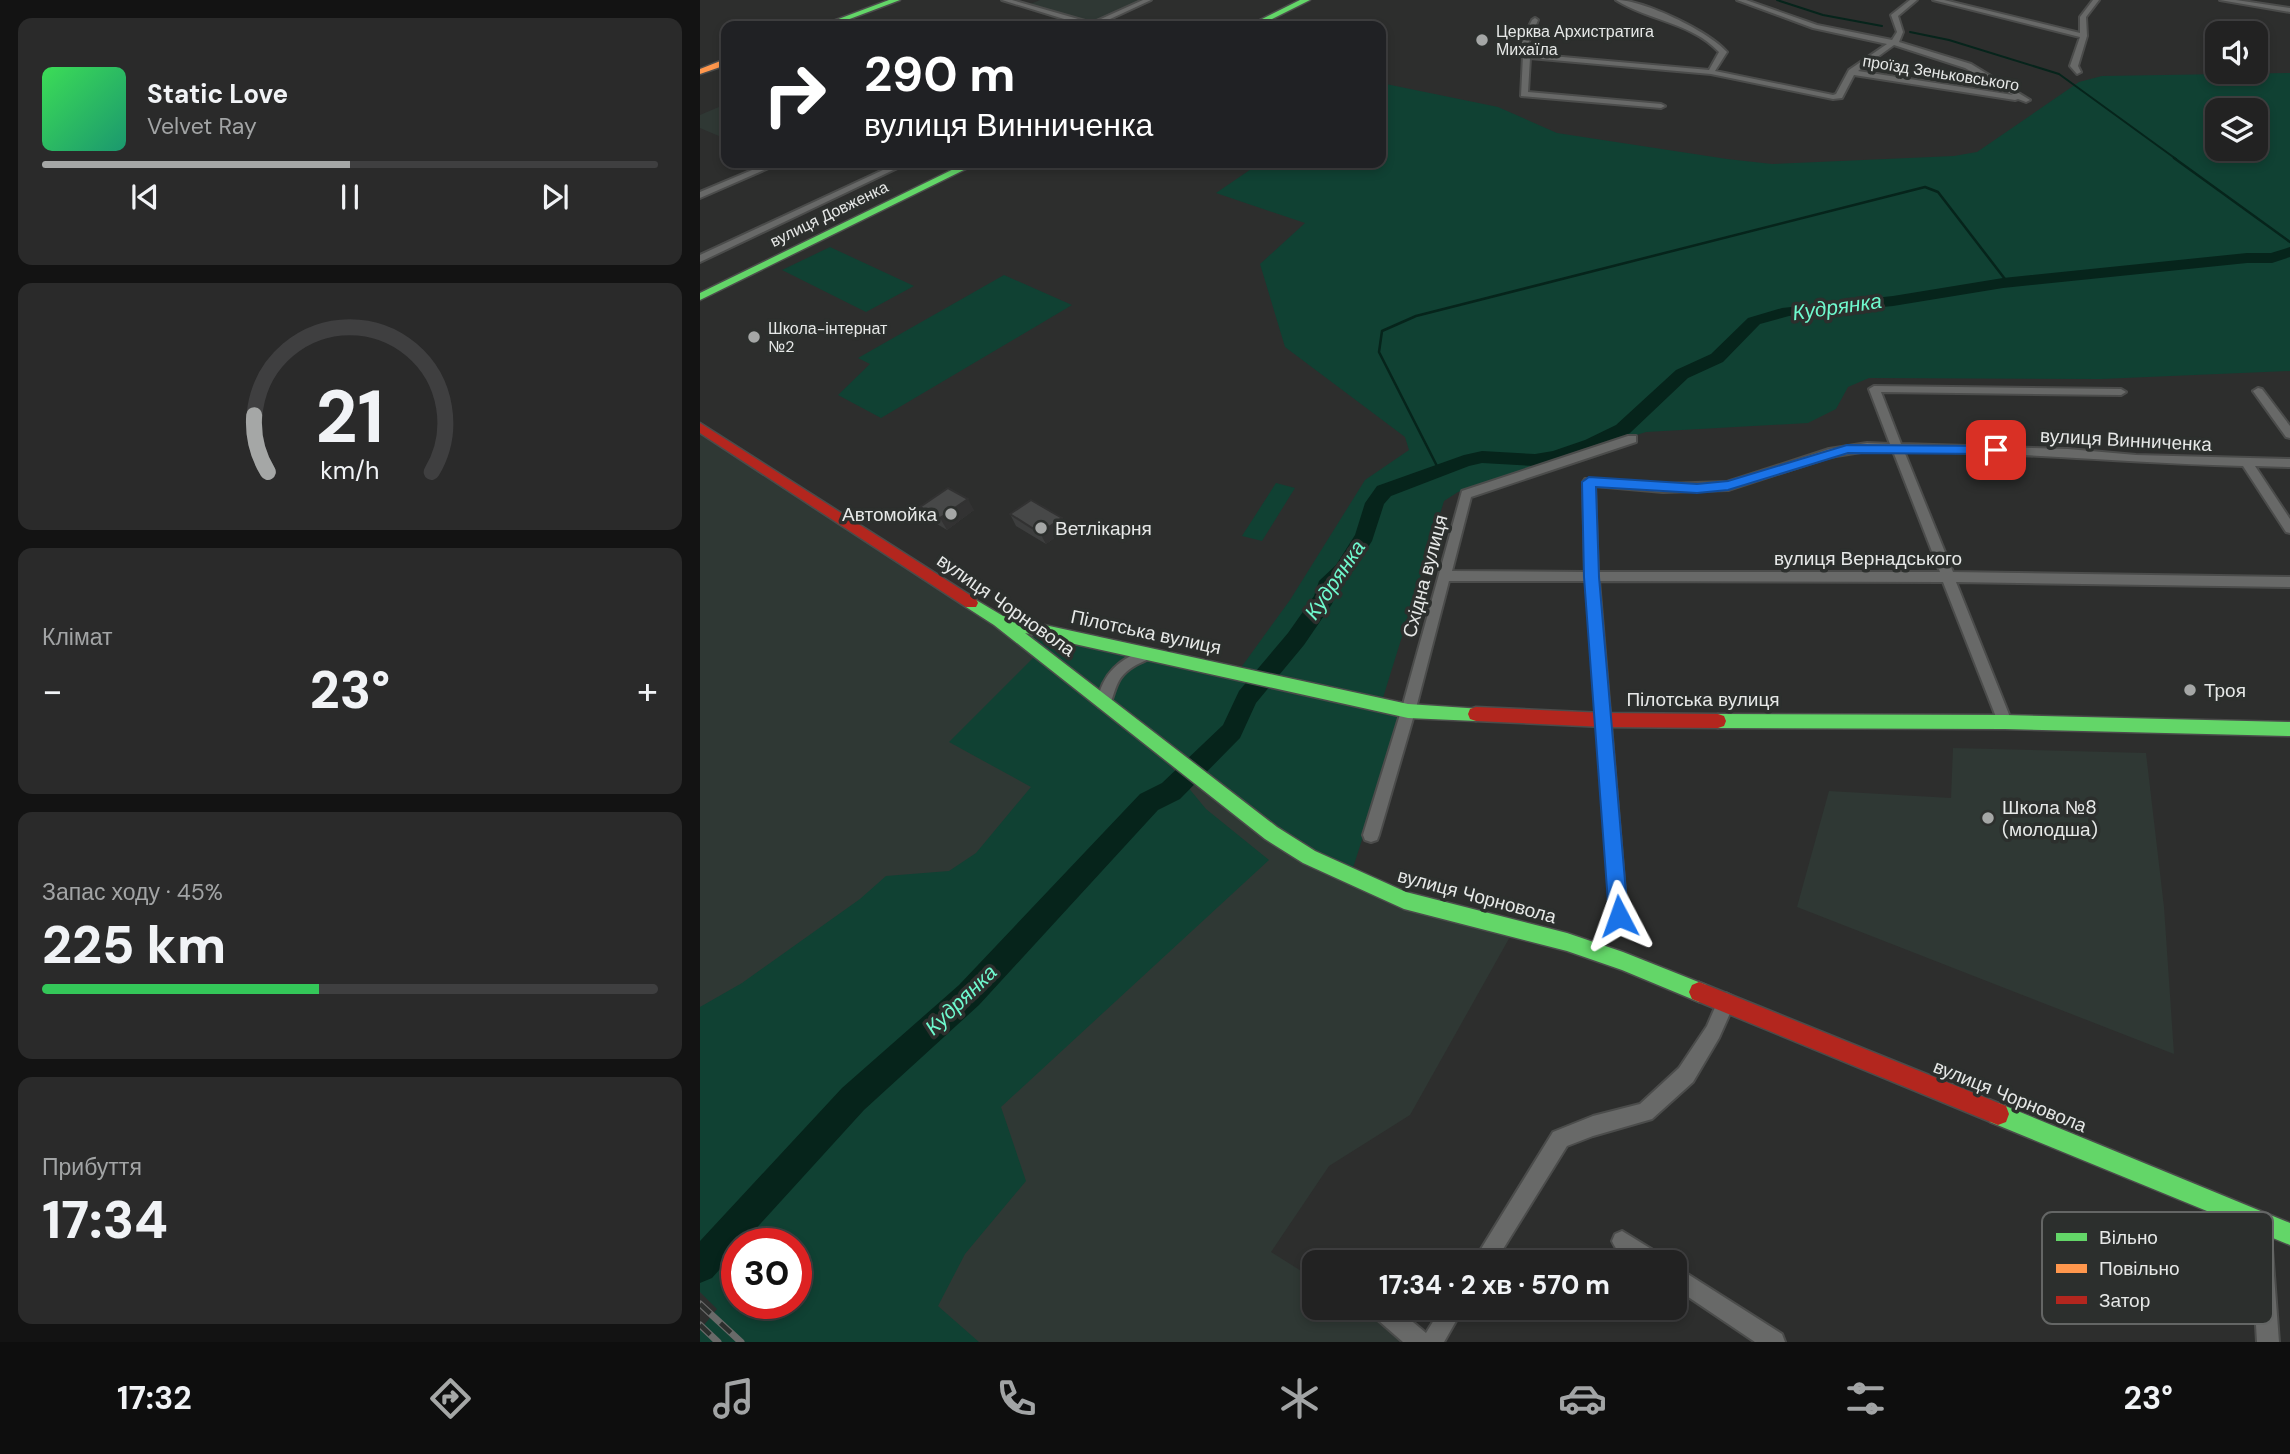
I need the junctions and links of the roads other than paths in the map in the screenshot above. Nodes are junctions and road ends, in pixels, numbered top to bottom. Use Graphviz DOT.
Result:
graph roads {
  1 [pos="896,0"];
  2 [pos="1005,0"];
  3 [pos="1148,0"];
  4 [pos="1306,0"];
  5 [pos="1619,0"];
  6 [pos="1740,0"];
  7 [pos="1914,0"];
  8 [pos="1936,0"];
  9 [pos="2096,0"];
  10 [pos="2223,0"];
  11 [pos="2290,10"];
  12 [pos="1535,20"];
  13 [pos="838,21"];
  14 [pos="1074,21"];
  15 [pos="1102,21"];
  16 [pos="1262,21"];
  17 [pos="2084,36"];
  18 [pos="1894,43"];
  19 [pos="1527,56"];
  20 [pos="721,66"];
  21 [pos="700,72"];
  22 [pos="1711,72"];
  23 [pos="1852,72"];
  24 [pos="2077,72"];
  25 [pos="1661,106"];
  26 [pos="764,168"];
  27 [pos="893,168"];
  28 [pos="963,168"];
  29 [pos="700,195"];
  30 [pos="700,259"];
  31 [pos="700,296"];
  32 [pos="2258,391"];
  33 [pos="2121,392"];
  34 [pos="700,427"];
  35 [pos="2290,435"];
  36 [pos="1632,439"];
  37 [pos="1898,448"];
  38 [pos="2247,463"];
  39 [pos="2290,463"];
  40 [pos="2290,529"];
  41 [pos="1445,576"];
  42 [pos="1592,577"];
  43 [pos="1949,577"];
  44 [pos="2290,582"];
  45 [pos="999,621"];
  46 [pos="1148,654"];
  47 [pos="1104,702"];
  48 [pos="1408,711"];
  49 [pos="1604,720"];
  50 [pos="2005,722"];
  51 [pos="2290,729"];
  52 [pos="1371,835"];
  53 [pos="1619,916"];
  54 [pos="1726,1002"];
  55 [pos="2236,1212"];
  56 [pos="2273,1227"];
  57 [pos="2290,1234"];
  58 [pos="1622,1241"];
  59 [pos="1491,1250"];
  60 [pos="1636,1250"];
  61 [pos="1687,1284"];
  62 [pos="1394,1320"];
  63 [pos="1446,1320"];
  64 [pos="2267,1324"];
  65 [pos="1420,1342"];
  66 [pos="1432,1342"];
  67 [pos="1774,1342"];
  68 [pos="2268,1342"];
  1 -- 13 [label="street"];
  2 -- 14 [label="street"];
  3 -- 15 [label="street"];
  4 -- 16 [label="street"];
  5 -- 22 [label="street"];
  6 -- 18 [label="street"];
  7 -- 18 [label="street"];
  8 -- 17 [label="street"];
  9 -- 17 [label="street"];
  10 -- 11 [label="street"];
  12 -- 19 [label="street"];
  17 -- 24 [label="street"];
  18 -- 23 [label="street"];
  18 -- 23 [label="street, проїзд Зеньковського"];
  19 -- 22 [label="street"];
  19 -- 25 [label="street"];
  20 -- 21 [label="street"];
  22 -- 23 [label="street"];
  26 -- 29 [label="street"];
  27 -- 30 [label="street"];
  28 -- 31 [label="street, вулиця Довженка"];
  32 -- 35 [label="street"];
  33 -- 37 [label="street"];
  34 -- 45 [label="street, вулиця Чорновола"];
  36 -- 41 [label="street, Східна вулиця"];
  37 -- 38 [label="street, вулиця Винниченка"];
  37 -- 42 [label="street, вулиця Винниченка"];
  37 -- 43 [label="street"];
  38 -- 39 [label="street, вулиця Винниченка"];
  38 -- 40 [label="street"];
  41 -- 42 [label="street, вулиця Вернадського"];
  41 -- 48 [label="street, Східна вулиця"];
  42 -- 43 [label="street, вулиця Вернадського"];
  42 -- 49 [label="street"];
  43 -- 44 [label="street, вулиця Вернадського"];
  43 -- 50 [label="street"];
  45 -- 46 [label="street, Пілотська вулиця"];
  45 -- 47 [label="street, вулиця Чорновола"];
  46 -- 47 [label="street"];
  46 -- 48 [label="street, Пілотська вулиця"];
  47 -- 54 [label="street, вулиця Чорновола"];
  48 -- 49 [label="street, Пілотська вулиця"];
  48 -- 52 [label="street, Східна вулиця"];
  49 -- 50 [label="street, Пілотська вулиця"];
  49 -- 53 [label="street"];
  50 -- 51 [label="street, Пілотська вулиця"];
  54 -- 55 [label="street, вулиця Чорновола"];
  54 -- 59 [label="street"];
  56 -- 57 [label="street, вулиця Чорновола"];
  58 -- 60 [label="street"];
  61 -- 67 [label="street"];
  62 -- 65 [label="street"];
  63 -- 66 [label="street"];
  64 -- 68 [label="street"];
}
